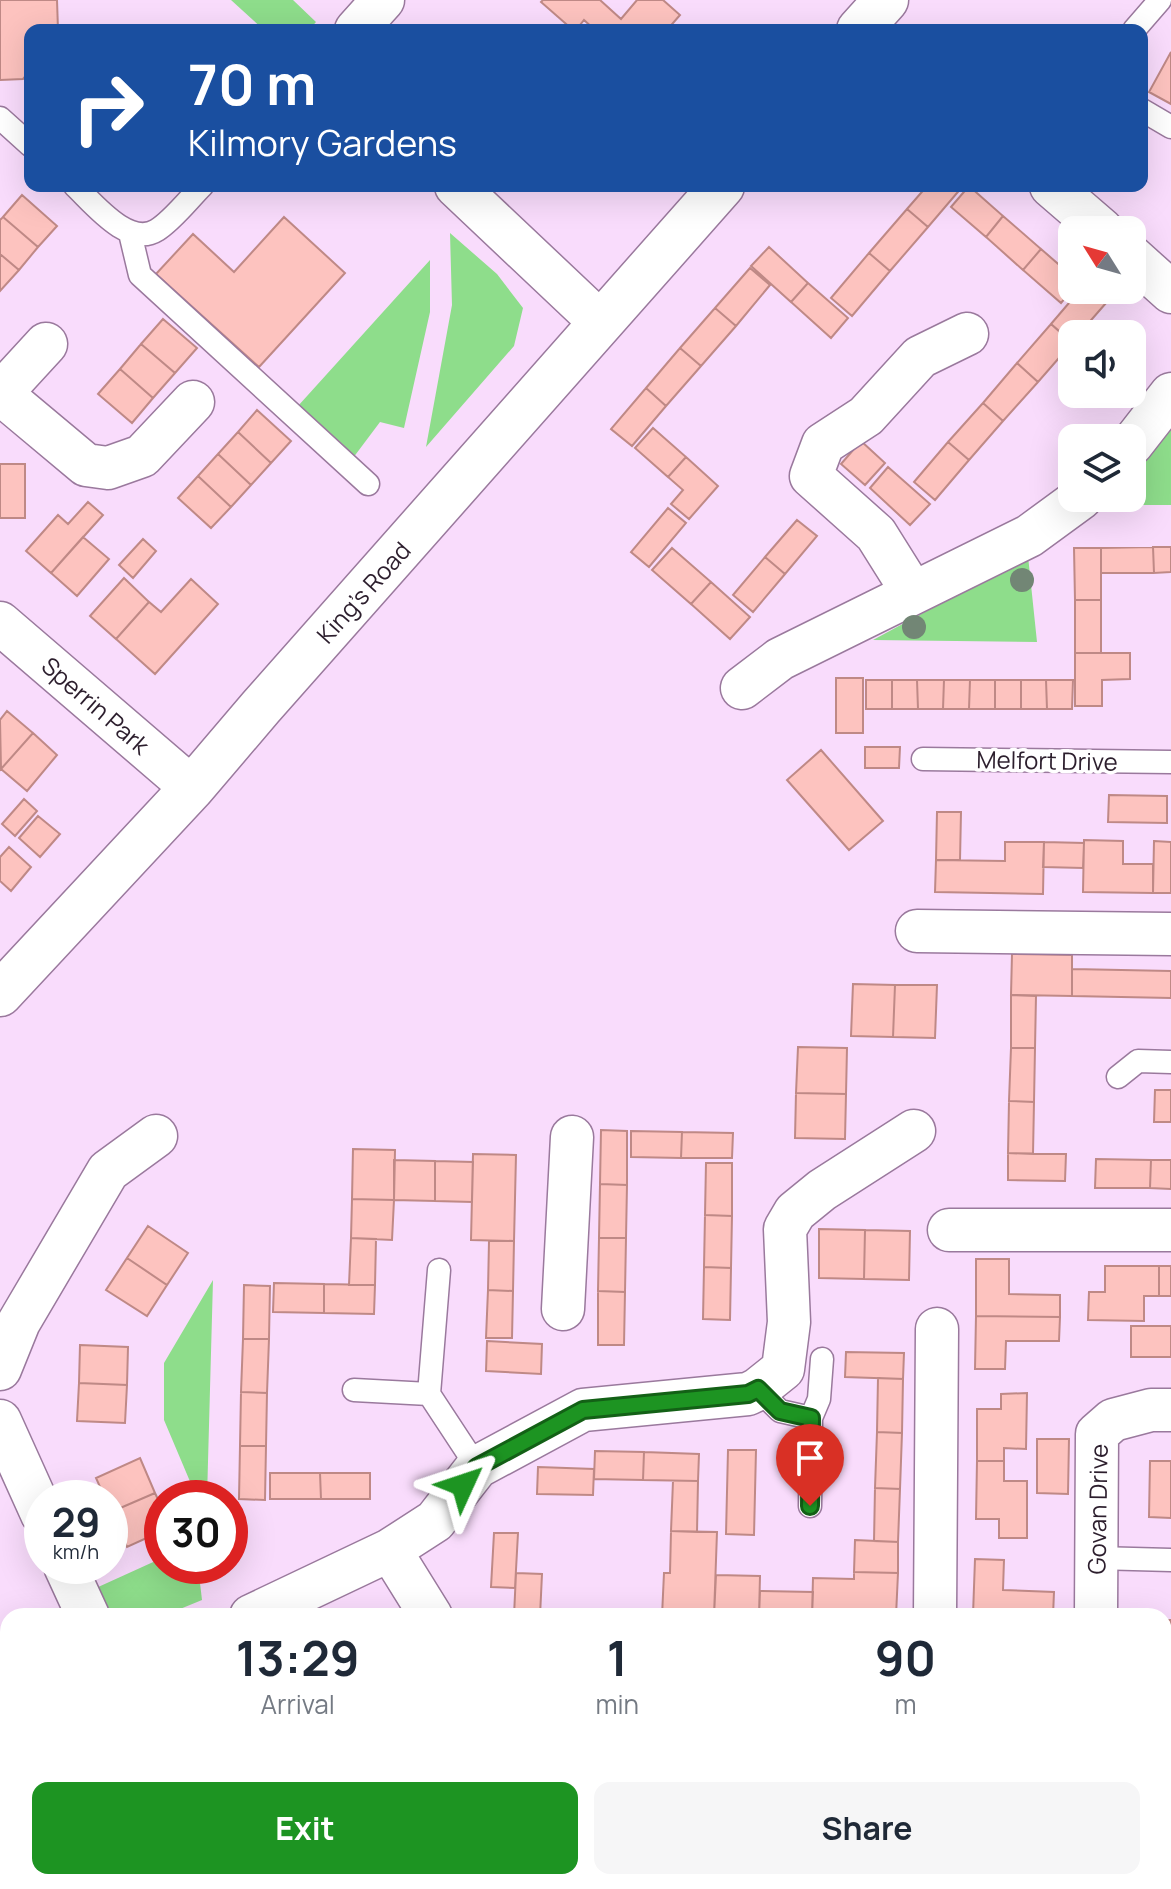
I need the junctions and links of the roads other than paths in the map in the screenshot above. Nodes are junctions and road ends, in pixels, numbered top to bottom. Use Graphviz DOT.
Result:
graph roads {
  1 [pos="383,0"];
  2 [pos="1160,0"];
  3 [pos="361,24"];
  4 [pos="1139,24"];
  5 [pos="1148,114"];
  6 [pos="0,118"];
  7 [pos="1171,127"];
  8 [pos="24,140"];
  9 [pos="82,192"];
  10 [pos="196,192"];
  11 [pos="462,192"];
  12 [pos="717,192"];
  13 [pos="1058,192"];
  14 [pos="1086,216"];
  15 [pos="130,233"];
  16 [pos="1146,270"];
  17 [pos="1171,292"];
  18 [pos="601,323"];
  19 [pos="967,334"];
  20 [pos="46,344"];
  21 [pos="0,393"];
  22 [pos="1171,394"];
  23 [pos="193,402"];
  24 [pos="1146,426"];
  25 [pos="368,484"];
  26 [pos="1062,512"];
  27 [pos="913,593"];
  28 [pos="0,623"];
  29 [pos="742,688"];
  30 [pos="923,759"];
  31 [pos="1171,762"];
  32 [pos="192,788"];
  33 [pos="917,931"];
  34 [pos="1171,934"];
  35 [pos="0,994"];
  36 [pos="1171,1062"];
  37 [pos="1118,1077"];
  38 [pos="914,1131"];
  39 [pos="156,1136"];
  40 [pos="572,1137"];
  41 [pos="949,1230"];
  42 [pos="1171,1230"];
  43 [pos="439,1270"];
  44 [pos="563,1309"];
  45 [pos="937,1329"];
  46 [pos="822,1359"];
  47 [pos="0,1369"];
  48 [pos="758,1389"];
  49 [pos="354,1390"];
  50 [pos="429,1394"];
  51 [pos="1171,1410"];
  52 [pos="811,1418"];
  53 [pos="0,1421"];
  54 [pos="477,1467"];
  55 [pos="27,1480"];
  56 [pos="810,1506"];
  57 [pos="390,1550"];
  58 [pos="1096,1558"];
  59 [pos="1171,1560"];
  60 [pos="73,1584"];
  61 [pos="84,1608"];
  62 [pos="268,1608"];
  63 [pos="426,1608"];
  64 [pos="935,1608"];
  65 [pos="1096,1608"];
  1 -- 3 [label="street"];
  2 -- 4 [label="lane"];
  5 -- 7 [label="lane"];
  6 -- 8 [label="lane"];
  9 -- 15 [label="lane"];
  10 -- 15 [label="lane"];
  11 -- 18 [label="street"];
  12 -- 18 [label="street, King's Road"];
  13 -- 14 [label="street"];
  15 -- 25 [label="lane"];
  16 -- 17 [label="street"];
  18 -- 32 [label="street, King's Road"];
  19 -- 27 [label="street"];
  20 -- 21 [label="street"];
  21 -- 23 [label="street"];
  22 -- 24 [label="street"];
  26 -- 27 [label="street"];
  27 -- 29 [label="street"];
  28 -- 32 [label="street, Sperrin Park"];
  30 -- 31 [label="lane, Melfort Drive"];
  32 -- 35 [label="street, King's Road"];
  33 -- 34 [label="street"];
  36 -- 37 [label="lane"];
  38 -- 48 [label="street"];
  39 -- 47 [label="street"];
  40 -- 44 [label="street"];
  41 -- 42 [label="street"];
  43 -- 50 [label="lane"];
  45 -- 64 [label="street"];
  46 -- 52 [label="lane"];
  48 -- 52 [label="lane"];
  48 -- 54 [label="street"];
  49 -- 50 [label="lane"];
  50 -- 54 [label="lane"];
  51 -- 58 [label="street, Govan Drive"];
  52 -- 56 [label="lane"];
  53 -- 55 [label="street"];
  54 -- 57 [label="street"];
  57 -- 62 [label="street"];
  57 -- 63 [label="street"];
  58 -- 59 [label="lane"];
  58 -- 65 [label="street, Govan Drive"];
  60 -- 61 [label="street"];
}
